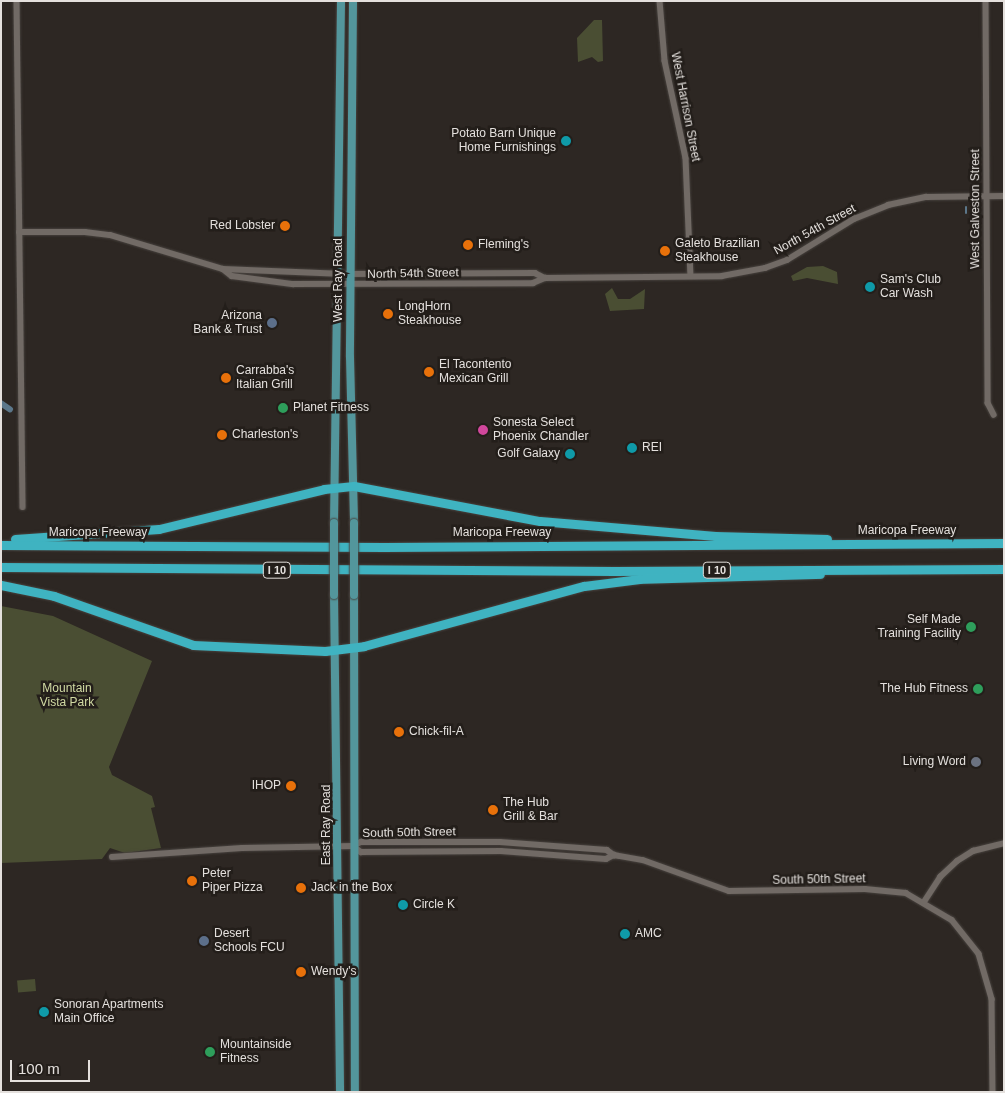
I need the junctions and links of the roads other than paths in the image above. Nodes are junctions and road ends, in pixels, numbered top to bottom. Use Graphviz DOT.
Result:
graph roads {
  1 [pos="17,1"];
  2 [pos="341,1"];
  3 [pos="353,1"];
  4 [pos="660,1"];
  5 [pos="986,1"];
  6 [pos="986,196"];
  7 [pos="1004,196"];
  8 [pos="19,232"];
  9 [pos="223,269"];
  10 [pos="336,274"];
  11 [pos="350,274"];
  12 [pos="691,276"];
  13 [pos="545,278"];
  14 [pos="336,285"];
  15 [pos="350,285"];
  16 [pos="994,416"];
  17 [pos="354,486"];
  18 [pos="334,488"];
  19 [pos="23,507"];
  20 [pos="1,540"];
  21 [pos="1004,543"];
  22 [pos="880,544"];
  23 [pos="1,545"];
  24 [pos="334,558"];
  25 [pos="354,558"];
  26 [pos="1,567"];
  27 [pos="880,569"];
  28 [pos="1004,569"];
  29 [pos="1,585"];
  30 [pos="354,648"];
  31 [pos="335,651"];
  32 [pos="1004,843"];
  33 [pos="346,846"];
  34 [pos="614,855"];
  35 [pos="112,858"];
  36 [pos="924,902"];
  37 [pos="340,1092"];
  38 [pos="355,1092"];
  39 [pos="993,1092"];
  1 -- 8 [label="street"];
  2 -- 10 [label="main road, West Ray Road"];
  3 -- 11 [label="main road, West Ray Road"];
  4 -- 12 [label="street, West Harrison Street"];
  5 -- 6 [label="street, West Galveston Street"];
  6 -- 7 [label="street, North 54th Street"];
  6 -- 12 [label="street, North 54th Street"];
  6 -- 16 [label="street, West Galveston Street"];
  8 -- 9 [label="street, North 54th Street"];
  8 -- 19 [label="street"];
  9 -- 10 [label="street, North 54th Street"];
  9 -- 14 [label="street, North 54th Street"];
  10 -- 11 [label="street, North 54th Street"];
  10 -- 14 [label="main road, West Ray Road"];
  11 -- 13 [label="street, North 54th Street"];
  11 -- 15 [label="main road, West Ray Road"];
  12 -- 13 [label="street, North 54th Street"];
  13 -- 15 [label="street, North 54th Street"];
  14 -- 15 [label="street, North 54th Street"];
  14 -- 18 [label="main road, West Ray Road"];
  15 -- 17 [label="main road, West Ray Road"];
  17 -- 18 [label="highway"];
  17 -- 22 [label="highway"];
  17 -- 25 [label="main road, West Ray Road, bridge"];
  18 -- 20 [label="highway"];
  18 -- 24 [label="main road, West Ray Road, bridge"];
  21 -- 22 [label="highway, Maricopa Freeway / I 10"];
  22 -- 23 [label="highway, Maricopa Freeway / I 10"];
  24 -- 31 [label="main road, East Ray Road, bridge"];
  25 -- 30 [label="main road, East Ray Road, bridge"];
  26 -- 27 [label="highway, I 10"];
  27 -- 28 [label="highway, I 10"];
  27 -- 30 [label="highway"];
  29 -- 31 [label="highway"];
  30 -- 31 [label="highway"];
  30 -- 33 [label="main road, East Ray Road"];
  31 -- 33 [label="main road, East Ray Road"];
  32 -- 36 [label="street"];
  33 -- 34 [label="street, South 50th Street"];
  33 -- 34 [label="street, South 50th Street"];
  33 -- 35 [label="street, South 50th Street"];
  33 -- 37 [label="main road, East Ray Road"];
  33 -- 38 [label="main road, East Ray Road"];
  34 -- 36 [label="street, South 50th Street"];
  36 -- 39 [label="street, South 50th Street"];
}
